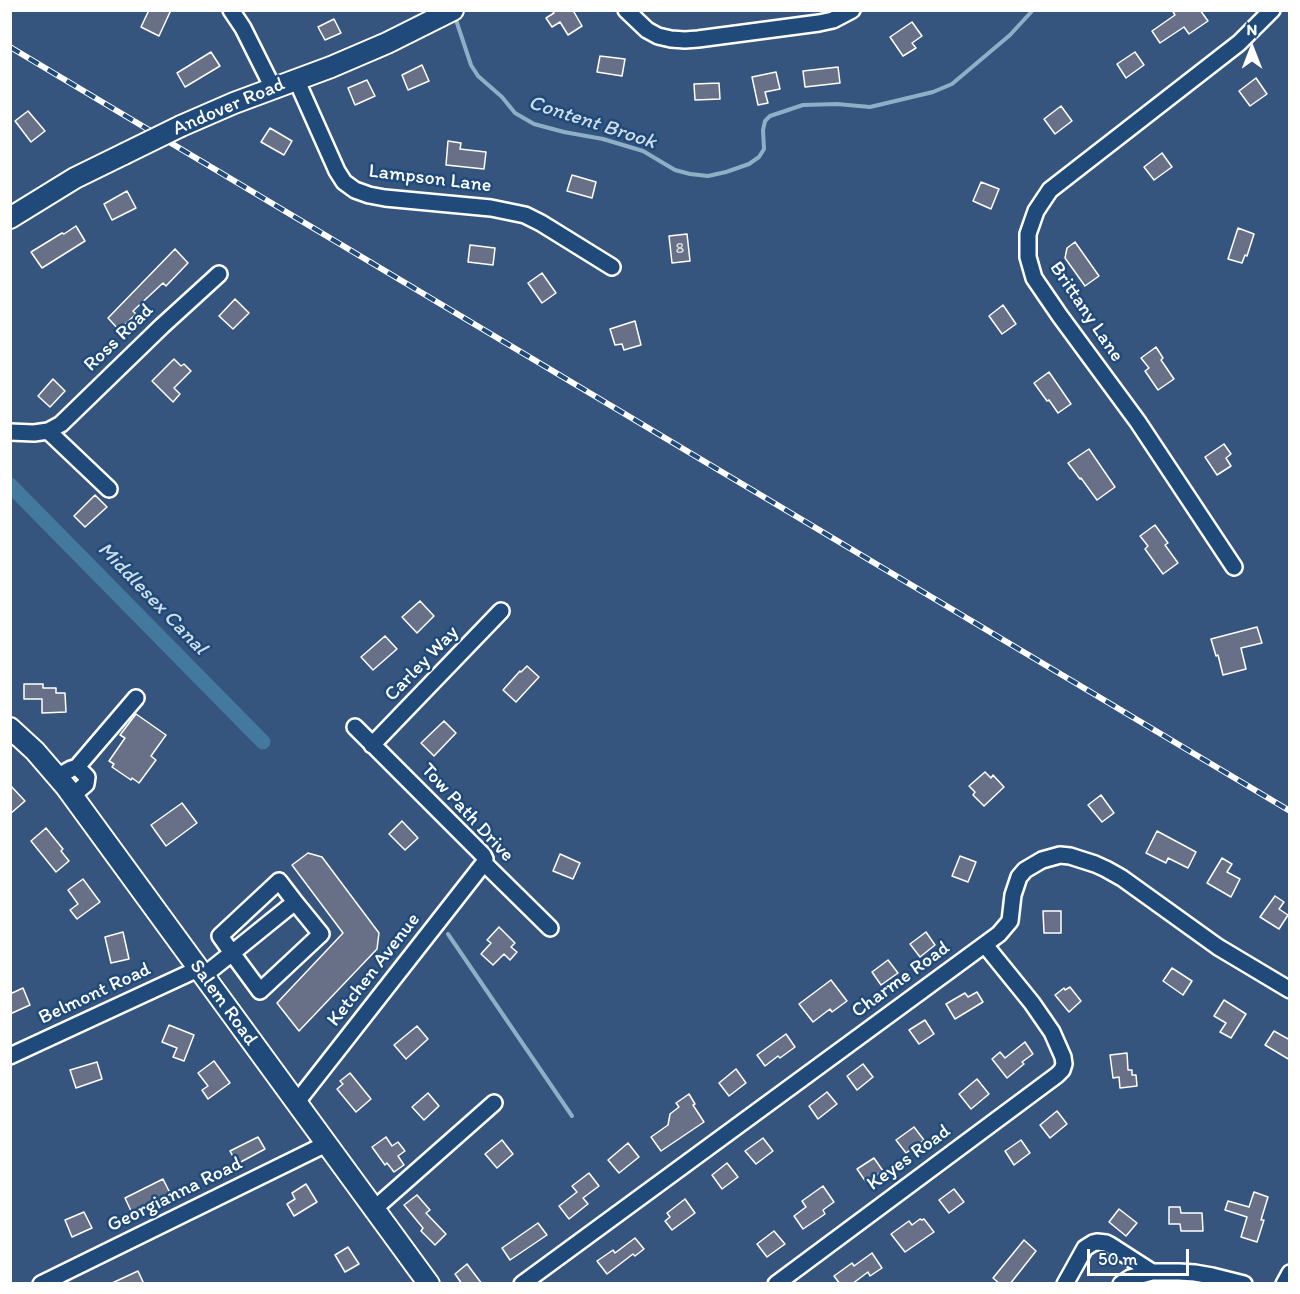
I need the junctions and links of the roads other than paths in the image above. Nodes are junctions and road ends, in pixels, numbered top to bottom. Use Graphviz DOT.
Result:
graph roads {
  1 [pos="231,10"];
  2 [pos="626,10"];
  3 [pos="852,10"];
  4 [pos="1272,10"];
  5 [pos="446,14"];
  6 [pos="297,79"];
  7 [pos="273,88"];
  8 [pos="10,218"];
  9 [pos="612,267"];
  10 [pos="219,274"];
  11 [pos="48,431"];
  12 [pos="10,432"];
  13 [pos="109,489"];
  14 [pos="1234,567"];
  15 [pos="501,611"];
  16 [pos="136,698"];
  17 [pos="355,727"];
  18 [pos="10,728"];
  19 [pos="372,745"];
  20 [pos="77,767"];
  21 [pos="57,777"];
  22 [pos="72,796"];
  23 [pos="484,863"];
  24 [pos="295,902"];
  25 [pos="550,928"];
  26 [pos="985,945"];
  27 [pos="232,953"];
  28 [pos="201,973"];
  29 [pos="1290,990"];
  30 [pos="10,1056"];
  31 [pos="296,1103"];
  32 [pos="494,1103"];
  33 [pos="326,1144"];
  34 [pos="374,1209"];
  35 [pos="1152,1272"];
  36 [pos="1290,1273"];
  37 [pos="41,1284"];
  38 [pos="429,1284"];
  39 [pos="522,1284"];
  40 [pos="776,1284"];
  41 [pos="1065,1284"];
  42 [pos="1121,1284"];
  43 [pos="1244,1284"];
  44 [pos="1284,1284"];
  1 -- 7 [label="street"];
  2 -- 3 [label="street"];
  4 -- 14 [label="street, Brittany Lane"];
  5 -- 6 [label="main road, Andover Road"];
  6 -- 7 [label="main road, Andover Road"];
  6 -- 9 [label="street, Lampson Lane"];
  7 -- 8 [label="main road, Andover Road, bridge"];
  10 -- 11 [label="street, Ross Road"];
  11 -- 12 [label="street"];
  11 -- 13 [label="street"];
  15 -- 19 [label="street, Carley Way"];
  16 -- 20 [label="street"];
  17 -- 19 [label="street, Tow Path Drive"];
  18 -- 21 [label="main road, Salem Road"];
  19 -- 23 [label="street, Tow Path Drive"];
  20 -- 21 [label="street"];
  20 -- 22 [label="street"];
  21 -- 22 [label="main road, Salem Road"];
  22 -- 28 [label="main road, Salem Road"];
  23 -- 25 [label="street, Tow Path Drive"];
  23 -- 31 [label="street, Ketchen Avenue"];
  24 -- 27 [label="street, Belmont Road"];
  24 -- 27 [label="street"];
  24 -- 27 [label="street"];
  26 -- 29 [label="street, Charme Road"];
  26 -- 39 [label="street, Charme Road"];
  26 -- 40 [label="street, Keyes Road"];
  27 -- 28 [label="street, Belmont Road"];
  28 -- 30 [label="street, Belmont Road"];
  28 -- 31 [label="main road, Salem Road"];
  31 -- 33 [label="main road, Salem Road"];
  32 -- 34 [label="street"];
  33 -- 34 [label="main road, Salem Road"];
  33 -- 37 [label="street, Georgianna Road"];
  34 -- 38 [label="main road, Salem Road"];
  35 -- 41 [label="street"];
  35 -- 42 [label="street"];
  35 -- 43 [label="street"];
  36 -- 44 [label="street"];
}
